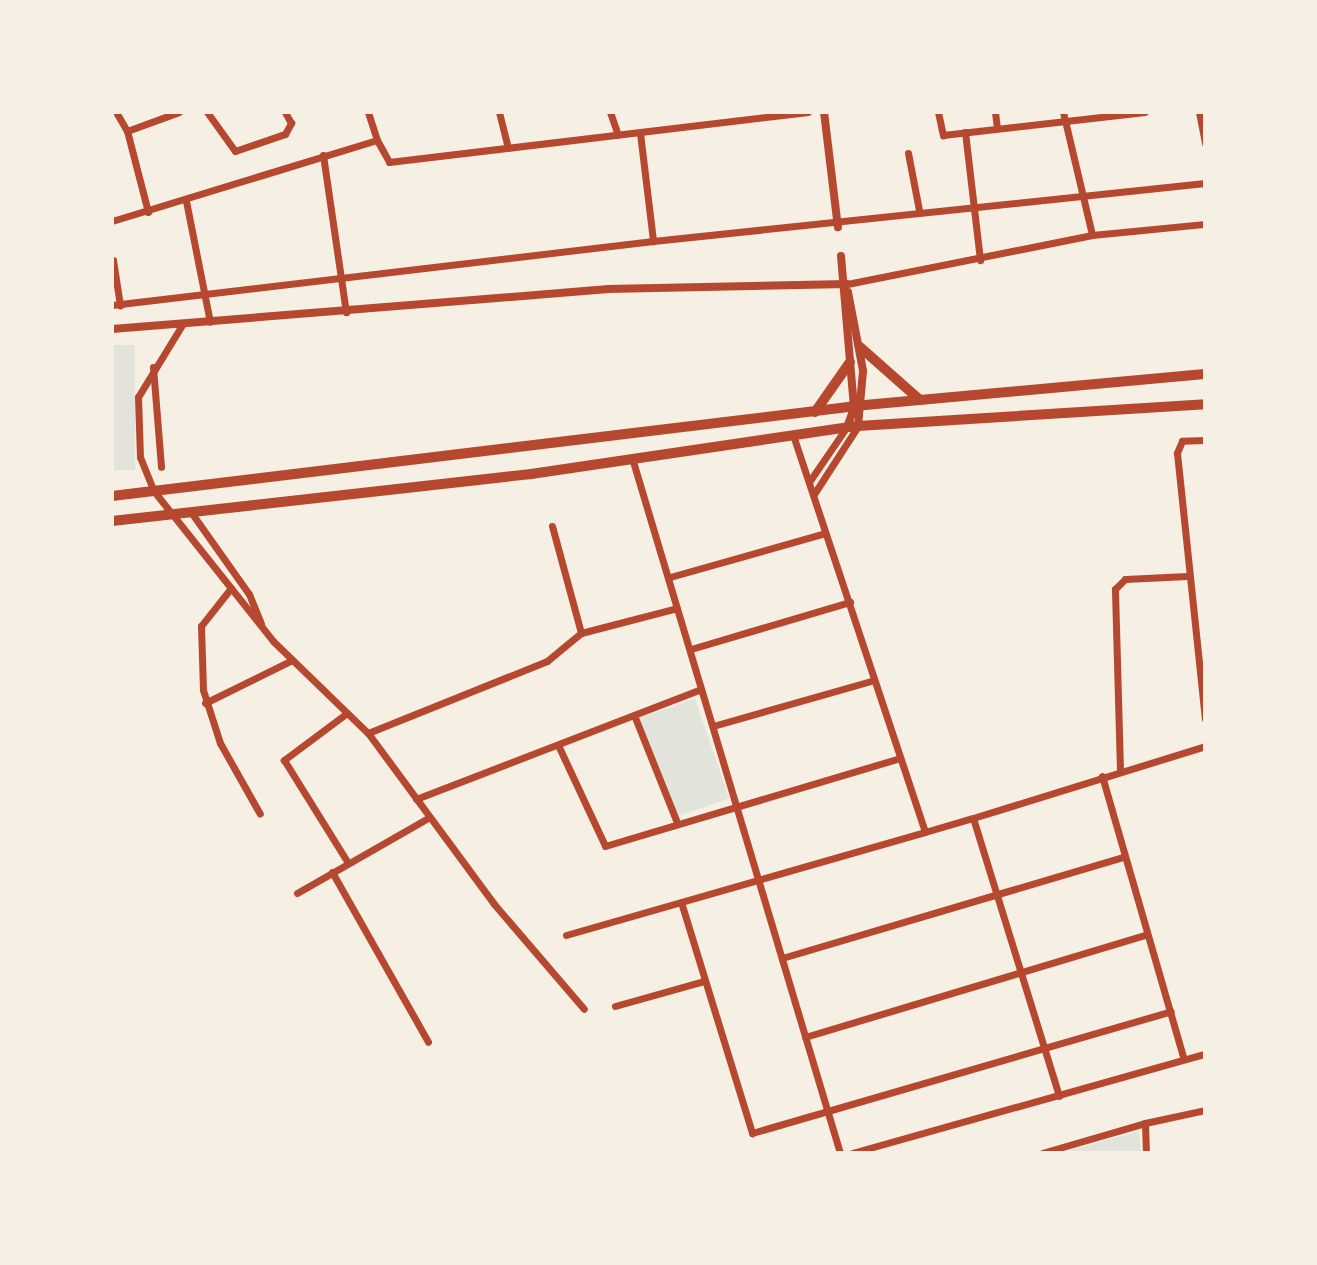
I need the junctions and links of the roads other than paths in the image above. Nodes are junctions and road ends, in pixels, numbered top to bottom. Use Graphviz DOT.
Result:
graph roads {
  1 [pos="116,112"];
  2 [pos="179,112"];
  3 [pos="207,112"];
  4 [pos="285,112"];
  5 [pos="368,112"];
  6 [pos="499,112"];
  7 [pos="610,112"];
  8 [pos="808,112"];
  9 [pos="824,112"];
  10 [pos="938,112"];
  11 [pos="995,112"];
  12 [pos="1145,112"];
  13 [pos="1199,112"];
  14 [pos="1101,114"];
  15 [pos="1064,115"];
  16 [pos="997,128"];
  17 [pos="127,131"];
  18 [pos="965,132"];
  19 [pos="640,133"];
  20 [pos="618,135"];
  21 [pos="377,140"];
  22 [pos="1205,143"];
  23 [pos="508,148"];
  24 [pos="908,153"];
  25 [pos="323,155"];
  26 [pos="1205,183"];
  27 [pos="1083,198"];
  28 [pos="186,201"];
  29 [pos="972,206"];
  30 [pos="919,210"];
  31 [pos="148,212"];
  32 [pos="837,216"];
  33 [pos="112,221"];
  34 [pos="1205,224"];
  35 [pos="838,227"];
  36 [pos="1092,235"];
  37 [pos="653,241"];
  38 [pos="841,256"];
  39 [pos="112,257"];
  40 [pos="980,260"];
  41 [pos="339,280"];
  42 [pos="848,288"];
  43 [pos="206,298"];
  44 [pos="116,305"];
  45 [pos="346,312"];
  46 [pos="210,322"];
  47 [pos="182,325"];
  48 [pos="112,329"];
  49 [pos="860,347"];
  50 [pos="850,362"];
  51 [pos="153,365"];
  52 [pos="1205,374"];
  53 [pos="920,400"];
  54 [pos="1205,404"];
  55 [pos="860,406"];
  56 [pos="815,412"];
  57 [pos="853,427"];
  58 [pos="793,435"];
  59 [pos="1205,440"];
  60 [pos="632,458"];
  61 [pos="161,467"];
  62 [pos="809,482"];
  63 [pos="153,490"];
  64 [pos="814,494"];
  65 [pos="112,496"];
  66 [pos="172,513"];
  67 [pos="193,515"];
  68 [pos="112,521"];
  69 [pos="552,526"];
  70 [pos="825,533"];
  71 [pos="1187,576"];
  72 [pos="670,577"];
  73 [pos="231,588"];
  74 [pos="850,602"];
  75 [pos="677,608"];
  76 [pos="262,626"];
  77 [pos="581,633"];
  78 [pos="691,649"];
  79 [pos="292,660"];
  80 [pos="874,680"];
  81 [pos="701,689"];
  82 [pos="205,703"];
  83 [pos="347,713"];
  84 [pos="634,715"];
  85 [pos="1205,719"];
  86 [pos="713,726"];
  87 [pos="368,733"];
  88 [pos="558,745"];
  89 [pos="1205,746"];
  90 [pos="900,758"];
  91 [pos="1120,770"];
  92 [pos="1102,776"];
  93 [pos="416,799"];
  94 [pos="737,803"];
  95 [pos="260,814"];
  96 [pos="428,818"];
  97 [pos="973,818"];
  98 [pos="676,820"];
  99 [pos="925,832"];
  100 [pos="1124,857"];
  101 [pos="348,863"];
  102 [pos="332,872"];
  103 [pos="758,876"];
  104 [pos="297,893"];
  105 [pos="996,895"];
  106 [pos="681,902"];
  107 [pos="566,935"];
  108 [pos="1146,935"];
  109 [pos="782,958"];
  110 [pos="1020,973"];
  111 [pos="704,981"];
  112 [pos="615,1006"];
  113 [pos="584,1009"];
  114 [pos="1171,1011"];
  115 [pos="805,1037"];
  116 [pos="428,1042"];
  117 [pos="1041,1048"];
  118 [pos="1205,1054"];
  119 [pos="1183,1057"];
  120 [pos="1059,1096"];
  121 [pos="1205,1110"];
  122 [pos="829,1113"];
  123 [pos="1145,1123"];
  124 [pos="1046,1152"];
  125 [pos="840,1153"];
  126 [pos="852,1153"];
  127 [pos="1146,1153"];
  1 -- 17 [label="street"];
  2 -- 17 [label="street"];
  3 -- 4 [label="street"];
  5 -- 21 [label="street"];
  6 -- 23 [label="street"];
  7 -- 20 [label="street"];
  8 -- 19 [label="street"];
  9 -- 32 [label="street"];
  10 -- 18 [label="street"];
  11 -- 16 [label="street"];
  12 -- 14 [label="street"];
  13 -- 22 [label="street"];
  14 -- 15 [label="street"];
  15 -- 16 [label="street"];
  15 -- 27 [label="street"];
  16 -- 18 [label="street"];
  17 -- 31 [label="street"];
  18 -- 29 [label="street"];
  19 -- 20 [label="street"];
  19 -- 37 [label="street"];
  20 -- 23 [label="street"];
  21 -- 23 [label="street"];
  21 -- 25 [label="street"];
  24 -- 30 [label="street"];
  25 -- 28 [label="street"];
  25 -- 41 [label="street"];
  26 -- 27 [label="street"];
  27 -- 29 [label="street"];
  27 -- 36 [label="street"];
  28 -- 31 [label="street"];
  28 -- 43 [label="street"];
  29 -- 30 [label="street"];
  29 -- 40 [label="street"];
  30 -- 32 [label="street"];
  31 -- 33 [label="street"];
  32 -- 35 [label="street"];
  32 -- 37 [label="street"];
  34 -- 36 [label="street"];
  36 -- 40 [label="street"];
  37 -- 41 [label="street"];
  38 -- 42 [label="street"];
  39 -- 44 [label="street"];
  40 -- 42 [label="street"];
  41 -- 43 [label="street"];
  41 -- 45 [label="street"];
  42 -- 45 [label="street"];
  42 -- 49 [label="street"];
  42 -- 50 [label="street"];
  43 -- 44 [label="street"];
  43 -- 46 [label="street"];
  45 -- 46 [label="street"];
  46 -- 47 [label="street"];
  47 -- 48 [label="street"];
  47 -- 51 [label="street"];
  49 -- 53 [label="main road"];
  49 -- 55 [label="street"];
  50 -- 55 [label="street"];
  50 -- 56 [label="main road"];
  51 -- 61 [label="street"];
  51 -- 63 [label="street"];
  52 -- 53 [label="main road"];
  53 -- 55 [label="main road"];
  54 -- 57 [label="main road"];
  55 -- 56 [label="main road"];
  55 -- 57 [label="street"];
  56 -- 63 [label="main road"];
  57 -- 58 [label="main road"];
  57 -- 62 [label="street"];
  57 -- 64 [label="street"];
  58 -- 60 [label="main road"];
  58 -- 62 [label="street"];
  59 -- 71 [label="street"];
  60 -- 66 [label="main road"];
  60 -- 72 [label="street"];
  62 -- 64 [label="street"];
  63 -- 65 [label="main road"];
  63 -- 66 [label="street"];
  64 -- 70 [label="street"];
  66 -- 68 [label="main road"];
  66 -- 73 [label="street"];
  67 -- 76 [label="street"];
  69 -- 77 [label="street"];
  70 -- 72 [label="street"];
  70 -- 74 [label="street"];
  71 -- 85 [label="street"];
  71 -- 91 [label="street"];
  72 -- 75 [label="street"];
  73 -- 76 [label="street"];
  73 -- 82 [label="street"];
  74 -- 78 [label="street"];
  74 -- 80 [label="street"];
  75 -- 77 [label="street"];
  75 -- 78 [label="street"];
  76 -- 79 [label="street"];
  77 -- 87 [label="street"];
  78 -- 81 [label="street"];
  79 -- 82 [label="street"];
  79 -- 83 [label="street"];
  80 -- 86 [label="street"];
  80 -- 90 [label="street"];
  81 -- 84 [label="street"];
  81 -- 86 [label="street"];
  82 -- 95 [label="street"];
  83 -- 87 [label="street"];
  83 -- 101 [label="street"];
  84 -- 88 [label="street"];
  84 -- 98 [label="street"];
  86 -- 94 [label="street"];
  87 -- 93 [label="street"];
  88 -- 93 [label="street"];
  88 -- 98 [label="street"];
  89 -- 91 [label="street"];
  90 -- 94 [label="street"];
  90 -- 99 [label="street"];
  91 -- 92 [label="street"];
  92 -- 97 [label="street"];
  92 -- 100 [label="street"];
  93 -- 96 [label="street"];
  94 -- 98 [label="street"];
  94 -- 103 [label="street"];
  96 -- 101 [label="street"];
  96 -- 113 [label="street"];
  97 -- 99 [label="street"];
  97 -- 105 [label="street"];
  99 -- 103 [label="street"];
  100 -- 105 [label="street"];
  100 -- 108 [label="street"];
  101 -- 102 [label="street"];
  102 -- 104 [label="street"];
  102 -- 116 [label="street"];
  103 -- 106 [label="street"];
  103 -- 109 [label="street"];
  105 -- 109 [label="street"];
  105 -- 110 [label="street"];
  106 -- 107 [label="street"];
  106 -- 111 [label="street"];
  108 -- 110 [label="street"];
  108 -- 114 [label="street"];
  109 -- 115 [label="street"];
  110 -- 115 [label="street"];
  110 -- 117 [label="street"];
  111 -- 112 [label="street"];
  111 -- 122 [label="street"];
  114 -- 117 [label="street"];
  114 -- 119 [label="street"];
  115 -- 122 [label="street"];
  117 -- 120 [label="street"];
  117 -- 122 [label="street"];
  118 -- 119 [label="street"];
  119 -- 120 [label="street"];
  120 -- 126 [label="street"];
  121 -- 123 [label="street"];
  122 -- 125 [label="street"];
  123 -- 124 [label="street"];
  123 -- 127 [label="street"];
}
